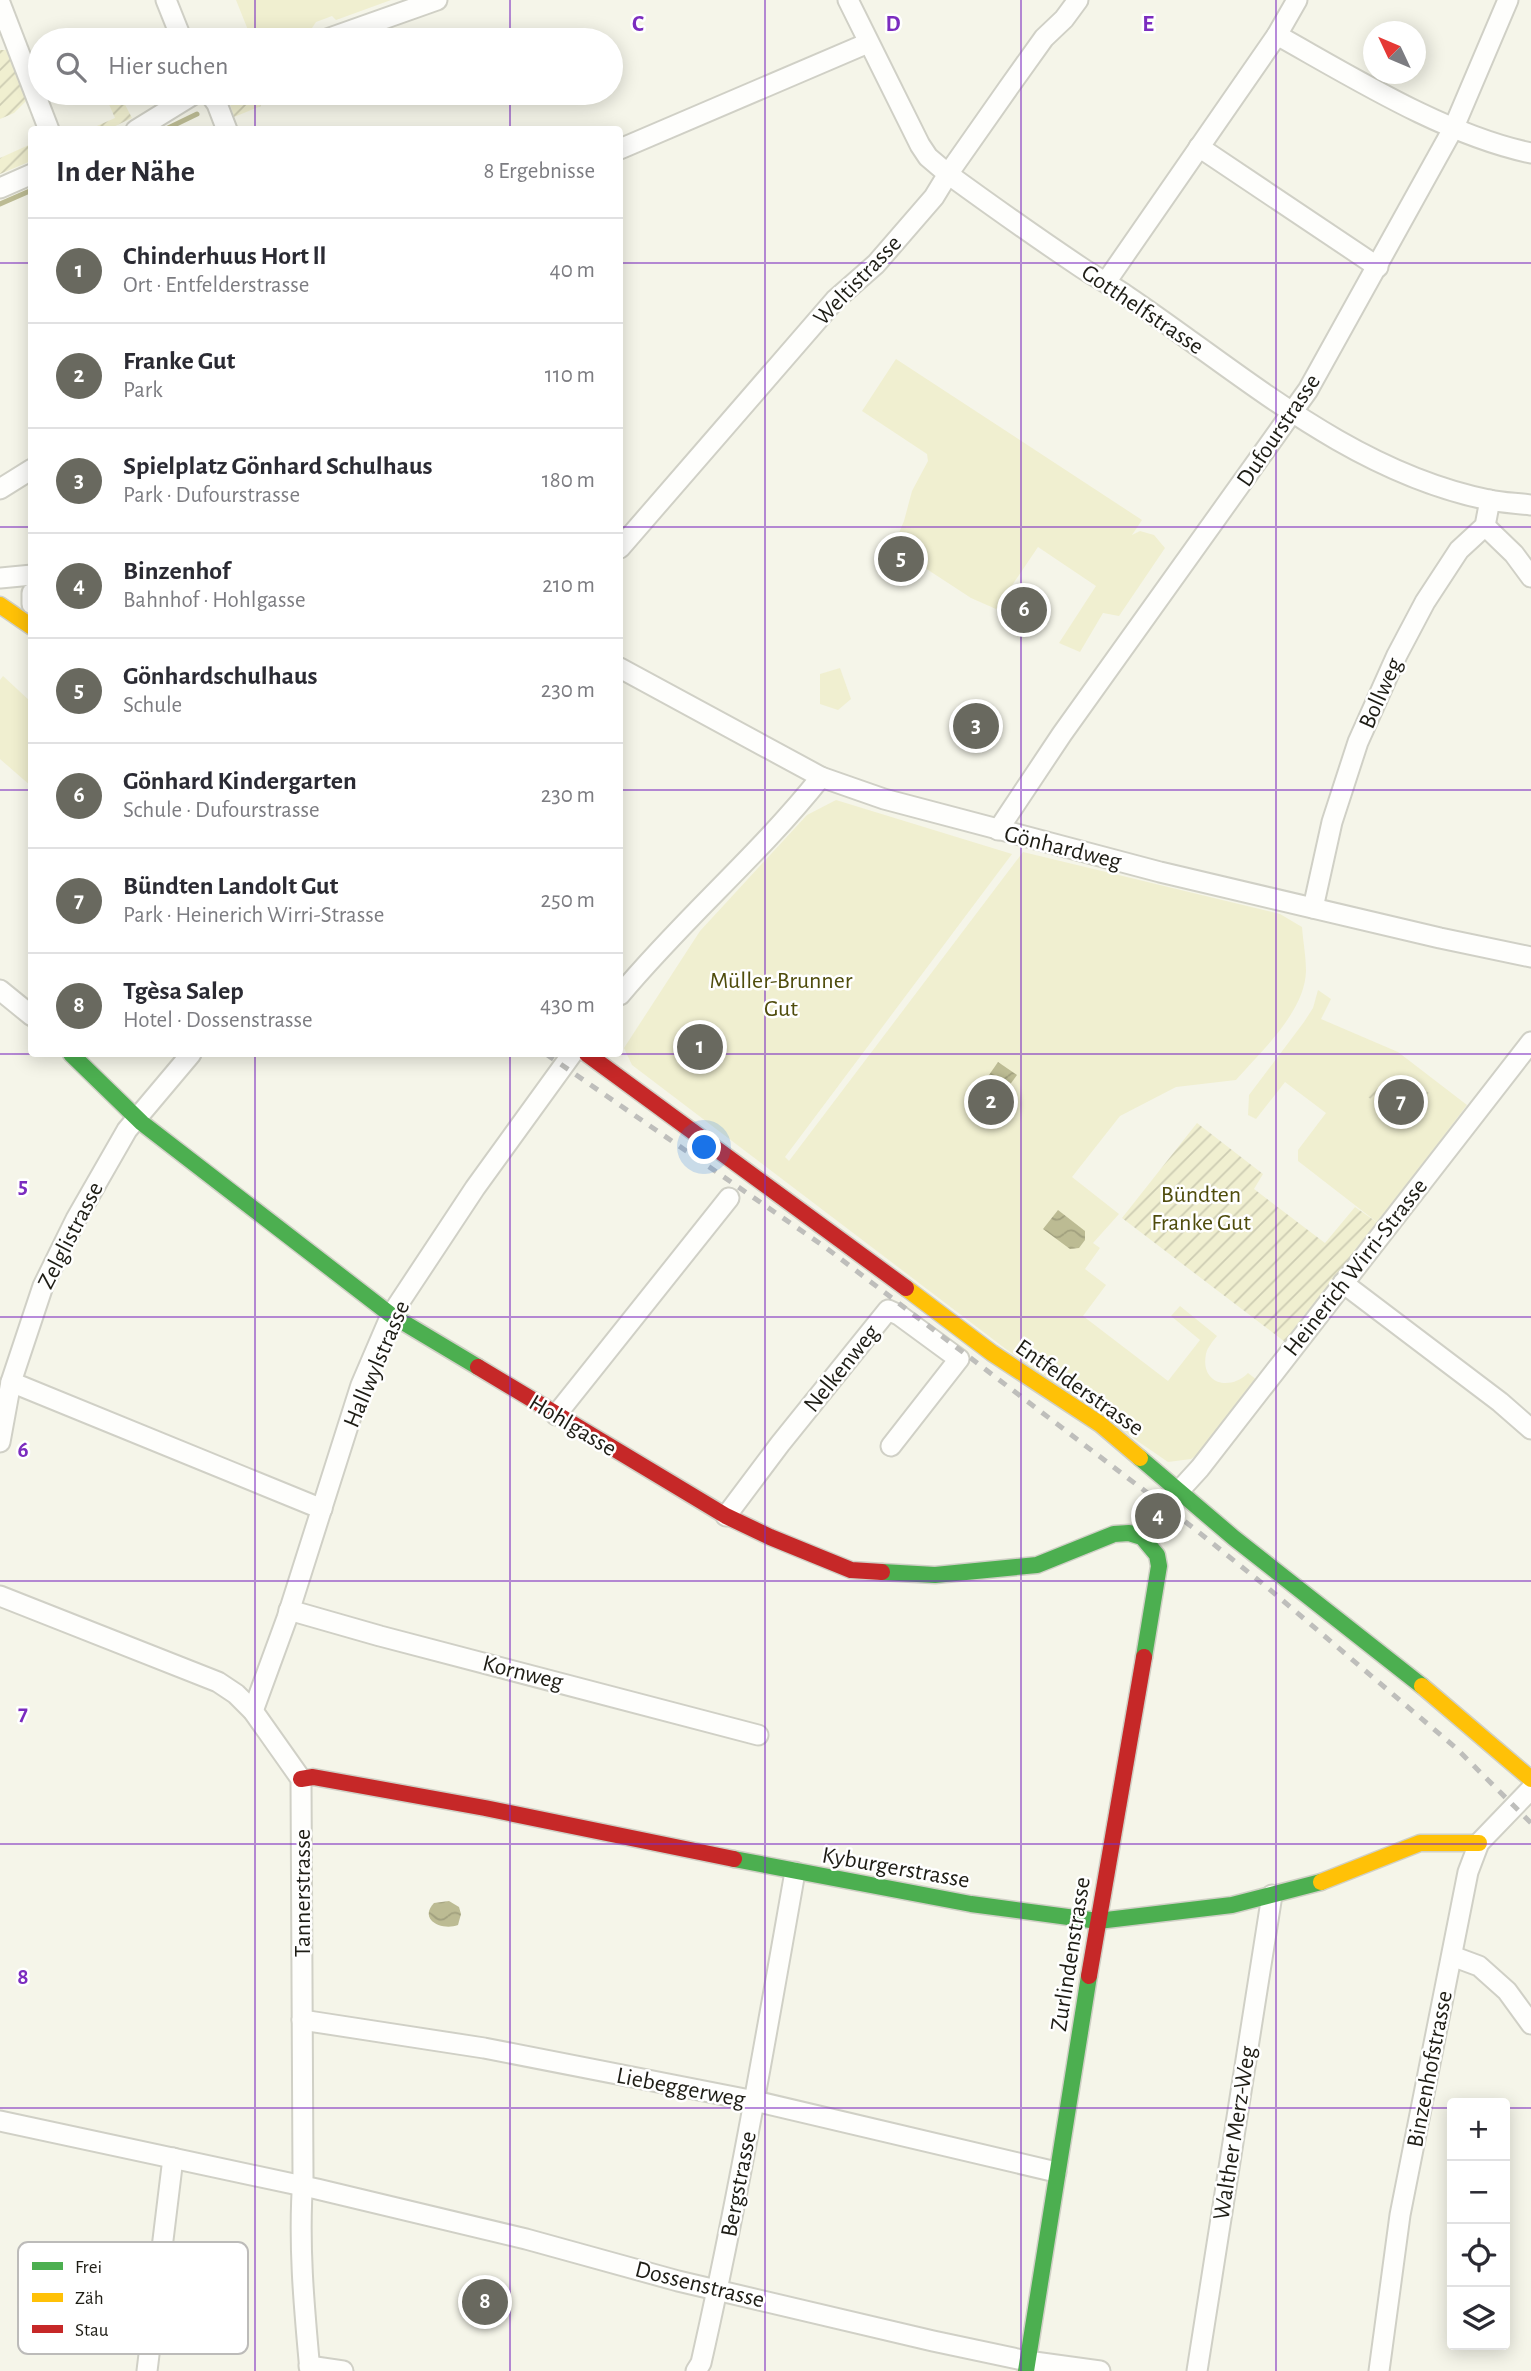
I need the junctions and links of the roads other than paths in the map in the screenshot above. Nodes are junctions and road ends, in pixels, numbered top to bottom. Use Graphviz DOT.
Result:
graph roads {
  1 [pos="166,0"];
  2 [pos="437,0"];
  3 [pos="848,0"];
  4 [pos="1078,0"];
  5 [pos="1297,0"];
  6 [pos="1508,0"];
  7 [pos="0,3"];
  8 [pos="177,28"];
  9 [pos="358,28"];
  10 [pos="1277,34"];
  11 [pos="868,43"];
  12 [pos="28,76"];
  13 [pos="39,105"];
  14 [pos="176,105"];
  15 [pos="217,105"];
  16 [pos="47,126"];
  17 [pos="142,126"];
  18 [pos="225,126"];
  19 [pos="1454,127"];
  20 [pos="1199,147"];
  21 [pos="623,148"];
  22 [pos="1531,153"];
  23 [pos="947,174"];
  24 [pos="28,176"];
  25 [pos="0,188"];
  26 [pos="1378,267"];
  27 [pos="1106,282"];
  28 [pos="1293,413"];
  29 [pos="28,472"];
  30 [pos="0,489"];
  31 [pos="1490,500"];
  32 [pos="1531,505"];
  33 [pos="1485,526"];
  34 [pos="623,545"];
  35 [pos="28,575"];
  36 [pos="1531,577"];
  37 [pos="0,578"];
  38 [pos="0,605"];
  39 [pos="28,624"];
  40 [pos="623,670"];
  41 [pos="821,777"];
  42 [pos="998,830"];
  43 [pos="1313,908"];
  44 [pos="1531,957"];
  45 [pos="0,990"];
  46 [pos="623,991"];
  47 [pos="28,1013"];
  48 [pos="1531,1042"];
  49 [pos="74,1057"];
  50 [pos="188,1057"];
  51 [pos="570,1057"];
  52 [pos="591,1057"];
  53 [pos="135,1117"];
  54 [pos="729,1198"];
  55 [pos="1343,1283"];
  56 [pos="391,1315"];
  57 [pos="11,1382"];
  58 [pos="556,1415"];
  59 [pos="1531,1429"];
  60 [pos="0,1441"];
  61 [pos="891,1446"];
  62 [pos="1179,1491"];
  63 [pos="322,1509"];
  64 [pos="726,1516"];
  65 [pos="1152,1547"];
  66 [pos="0,1596"];
  67 [pos="289,1610"];
  68 [pos="253,1711"];
  69 [pos="758,1735"];
  70 [pos="301,1779"];
  71 [pos="1531,1779"];
  72 [pos="1531,1789"];
  73 [pos="1479,1843"];
  74 [pos="795,1872"];
  75 [pos="1272,1895"];
  76 [pos="1098,1921"];
  77 [pos="1452,1956"];
  78 [pos="302,2020"];
  79 [pos="1531,2024"];
  80 [pos="755,2101"];
  81 [pos="0,2121"];
  82 [pos="173,2158"];
  83 [pos="1056,2172"];
  84 [pos="302,2186"];
  85 [pos="163,2242"];
  86 [pos="718,2290"];
  87 [pos="1027,2366"];
  88 [pos="310,2369"];
  89 [pos="342,2371"];
  90 [pos="696,2371"];
  91 [pos="1100,2371"];
  92 [pos="1196,2371"];
  93 [pos="1379,2371"];
  1 -- 8 [label="street"];
  2 -- 9 [label="street"];
  3 -- 11 [label="street, Gotthelfstrasse"];
  4 -- 23 [label="street, Weltistrasse"];
  5 -- 10 [label="street"];
  6 -- 19 [label="street, Dufourstrasse"];
  7 -- 12 [label="street"];
  10 -- 19 [label="street"];
  10 -- 20 [label="street"];
  11 -- 21 [label="street"];
  11 -- 23 [label="street, Gotthelfstrasse"];
  13 -- 16 [label="street"];
  14 -- 17 [label="street"];
  15 -- 18 [label="street"];
  19 -- 22 [label="street"];
  19 -- 26 [label="street, Dufourstrasse"];
  20 -- 26 [label="street"];
  20 -- 27 [label="street"];
  23 -- 27 [label="street, Gotthelfstrasse"];
  23 -- 34 [label="street, Weltistrasse"];
  24 -- 25 [label="street"];
  26 -- 28 [label="street, Dufourstrasse"];
  27 -- 28 [label="street, Gotthelfstrasse"];
  28 -- 31 [label="street, Gotthelfstrasse"];
  28 -- 42 [label="street, Dufourstrasse"];
  29 -- 30 [label="street"];
  31 -- 32 [label="street, Gotthelfstrasse"];
  31 -- 33 [label="street"];
  33 -- 36 [label="street"];
  33 -- 43 [label="street, Bollweg"];
  35 -- 37 [label="street"];
  38 -- 39 [label="street"];
  40 -- 41 [label="street, Gönhardweg"];
  41 -- 42 [label="street, Gönhardweg"];
  41 -- 46 [label="street"];
  42 -- 43 [label="street, Gönhardweg"];
  43 -- 44 [label="street, Gönhardweg"];
  45 -- 47 [label="street"];
  48 -- 55 [label="street, Heinerich Wirri-Strasse"];
  49 -- 53 [label="street, Hohlgasse"];
  50 -- 53 [label="street, Zelglistrasse"];
  51 -- 56 [label="street, Hallwylstrasse"];
  52 -- 62 [label="street, Entfelderstrasse"];
  53 -- 56 [label="street, Hohlgasse"];
  53 -- 57 [label="street, Zelglistrasse"];
  54 -- 58 [label="street"];
  55 -- 59 [label="street"];
  55 -- 62 [label="street, Heinerich Wirri-Strasse"];
  56 -- 58 [label="street, Hohlgasse"];
  56 -- 63 [label="street, Hallwylstrasse"];
  57 -- 60 [label="street, Zelglistrasse"];
  57 -- 63 [label="street"];
  58 -- 64 [label="street, Hohlgasse"];
  61 -- 64 [label="street, Nelkenweg"];
  62 -- 71 [label="street, Entfelderstrasse"];
  63 -- 67 [label="street, Hallwylstrasse"];
  64 -- 65 [label="street, Hohlgasse"];
  65 -- 76 [label="street, Zurlindenstrasse"];
  66 -- 68 [label="street"];
  67 -- 68 [label="street, Hallwylstrasse"];
  67 -- 69 [label="street, Kornweg"];
  68 -- 70 [label="street"];
  70 -- 74 [label="street, Kyburgerstrasse"];
  70 -- 78 [label="street, Tannerstrasse"];
  72 -- 73 [label="street, Binzenhofstrasse"];
  73 -- 75 [label="street, Kyburgerstrasse"];
  73 -- 77 [label="street, Binzenhofstrasse"];
  74 -- 76 [label="street, Kyburgerstrasse"];
  74 -- 80 [label="street, Bergstrasse"];
  75 -- 76 [label="street, Kyburgerstrasse"];
  75 -- 92 [label="street, Walther Merz-Weg"];
  76 -- 83 [label="street, Zurlindenstrasse"];
  77 -- 79 [label="street"];
  77 -- 93 [label="street, Binzenhofstrasse"];
  78 -- 80 [label="street, Liebeggerweg"];
  78 -- 84 [label="street, Tannerstrasse"];
  80 -- 83 [label="street, Liebeggerweg"];
  80 -- 86 [label="street, Bergstrasse"];
  81 -- 82 [label="street, Dossenstrasse"];
  82 -- 84 [label="street, Dossenstrasse"];
  82 -- 85 [label="street"];
  83 -- 87 [label="street, Zurlindenstrasse"];
  84 -- 86 [label="street, Dossenstrasse"];
  84 -- 88 [label="street, Tannerstrasse"];
  86 -- 87 [label="street, Dossenstrasse"];
  86 -- 90 [label="street, Bergstrasse"];
  87 -- 91 [label="street, Dossenstrasse"];
  88 -- 89 [label="street"];
}
